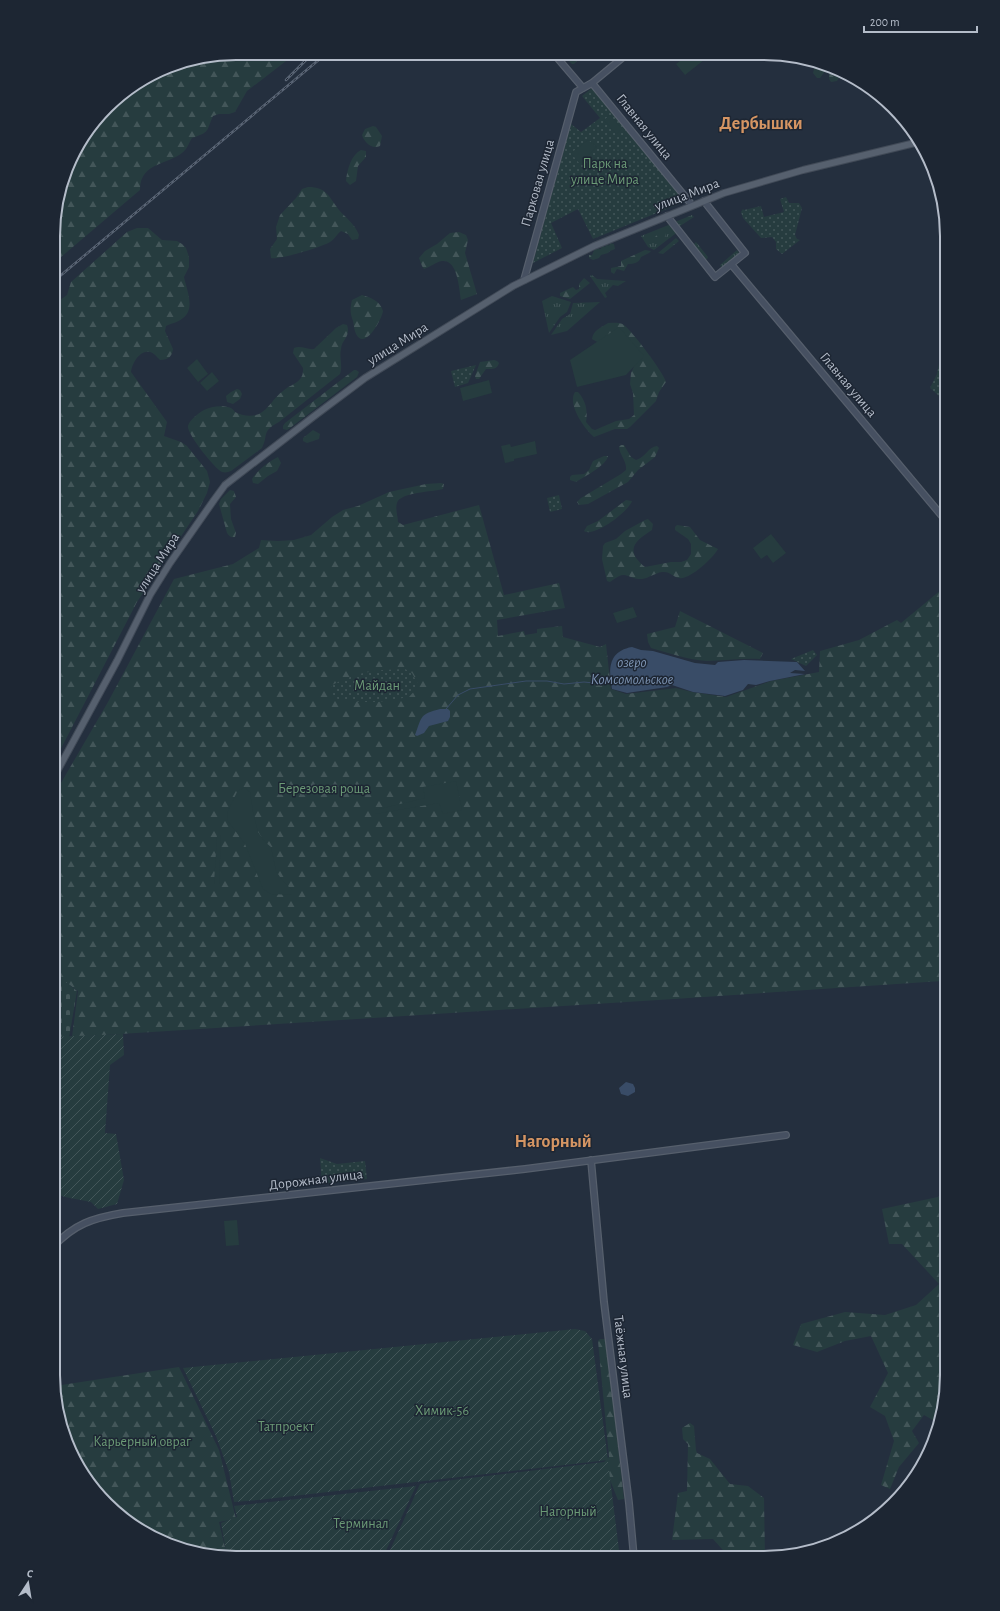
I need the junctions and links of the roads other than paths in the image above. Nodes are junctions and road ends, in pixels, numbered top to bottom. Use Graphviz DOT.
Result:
graph roads {
  1 [pos="559,60"];
  2 [pos="620,60"];
  3 [pos="592,83"];
  4 [pos="583,88"];
  5 [pos="913,143"];
  6 [pos="704,200"];
  7 [pos="692,205"];
  8 [pos="667,216"];
  9 [pos="731,264"];
  10 [pos="524,280"];
  11 [pos="940,514"];
  12 [pos="60,766"];
  13 [pos="786,1135"];
  14 [pos="591,1160"];
  15 [pos="60,1239"];
  16 [pos="633,1551"];
  1 -- 4 [label="street"];
  2 -- 3 [label="street"];
  3 -- 4 [label="street"];
  3 -- 7 [label="street, Главная улица"];
  4 -- 10 [label="street, Парковая улица"];
  5 -- 6 [label="main road, улица Мира"];
  6 -- 7 [label="main road, улица Мира"];
  6 -- 9 [label="street"];
  7 -- 8 [label="main road, улица Мира"];
  8 -- 9 [label="street"];
  8 -- 10 [label="main road, улица Мира"];
  9 -- 11 [label="street, Главная улица"];
  10 -- 12 [label="main road, улица Мира"];
  13 -- 14 [label="street, Дорожная улица"];
  14 -- 15 [label="street, Дорожная улица"];
  14 -- 16 [label="street, Таёжная улица"];
}
